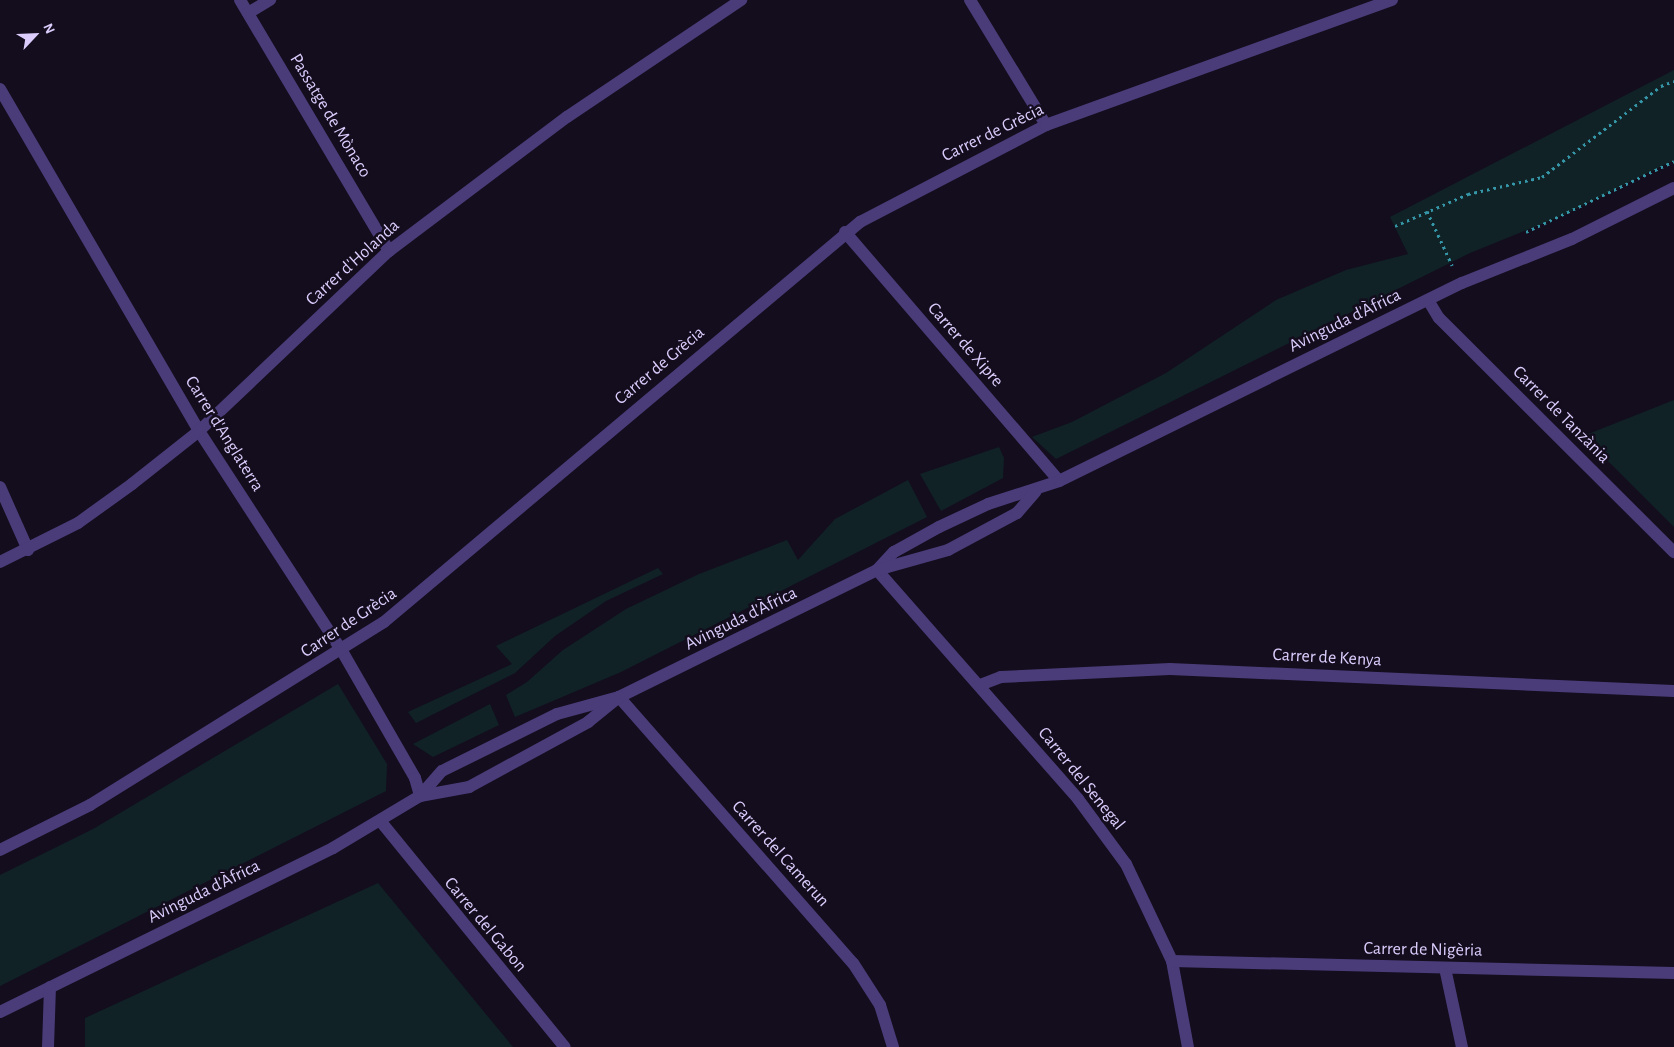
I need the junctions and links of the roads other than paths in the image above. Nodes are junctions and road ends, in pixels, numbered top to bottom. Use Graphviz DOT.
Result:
graph roads {
  1 [pos="240,0"];
  2 [pos="270,0"];
  3 [pos="741,0"];
  4 [pos="970,0"];
  5 [pos="1392,0"];
  6 [pos="248,13"];
  7 [pos="0,89"];
  8 [pos="1046,125"];
  9 [pos="1674,188"];
  10 [pos="845,232"];
  11 [pos="389,251"];
  12 [pos="1428,300"];
  13 [pos="200,431"];
  14 [pos="1059,482"];
  15 [pos="0,487"];
  16 [pos="1034,492"];
  17 [pos="28,550"];
  18 [pos="1674,552"];
  19 [pos="0,562"];
  20 [pos="877,570"];
  21 [pos="342,651"];
  22 [pos="980,685"];
  23 [pos="1674,691"];
  24 [pos="619,697"];
  25 [pos="420,796"];
  26 [pos="382,823"];
  27 [pos="0,850"];
  28 [pos="1172,961"];
  29 [pos="1445,968"];
  30 [pos="1674,973"];
  31 [pos="50,987"];
  32 [pos="0,1012"];
  33 [pos="48,1047"];
  34 [pos="565,1047"];
  35 [pos="893,1047"];
  36 [pos="1188,1047"];
  37 [pos="1462,1047"];
  1 -- 6 [label="street, Passatge de Mònaco"];
  2 -- 6 [label="street"];
  3 -- 11 [label="street, Carrer d'Holanda"];
  4 -- 8 [label="street"];
  5 -- 8 [label="street, Carrer de Grècia"];
  6 -- 11 [label="street, Passatge de Mònaco"];
  7 -- 13 [label="street, Carrer d'Anglaterra"];
  8 -- 10 [label="street, Carrer de Grècia"];
  9 -- 12 [label="street, Avinguda d'Àfrica"];
  10 -- 14 [label="street, Carrer de Xipre"];
  10 -- 21 [label="street, Carrer de Grècia"];
  11 -- 13 [label="street, Carrer d'Holanda"];
  12 -- 14 [label="street, Avinguda d'Àfrica"];
  12 -- 18 [label="street, Carrer de Tanzània"];
  13 -- 17 [label="street, Carrer d'Holanda"];
  13 -- 21 [label="street, Carrer d'Anglaterra"];
  14 -- 16 [label="street, Avinguda d'Àfrica"];
  15 -- 17 [label="street"];
  16 -- 20 [label="street, Avinguda d'Àfrica"];
  16 -- 20 [label="street, Avinguda d'Àfrica"];
  17 -- 19 [label="street, Carrer d'Holanda"];
  20 -- 22 [label="street, Carrer del Senegal"];
  20 -- 24 [label="street, Avinguda d'Àfrica"];
  21 -- 25 [label="street, Carrer d'Anglaterra"];
  21 -- 27 [label="street, Carrer de Grècia"];
  22 -- 23 [label="street, Carrer de Kenya"];
  22 -- 28 [label="street, Carrer del Senegal"];
  24 -- 25 [label="street, Avinguda d'Àfrica"];
  24 -- 25 [label="street, Avinguda d'Àfrica"];
  24 -- 35 [label="street, Carrer del Camerun"];
  25 -- 26 [label="street, Avinguda d'Àfrica"];
  26 -- 31 [label="street, Avinguda d'Àfrica"];
  26 -- 34 [label="street, Carrer del Gabon"];
  28 -- 29 [label="street, Carrer de Nigèria"];
  28 -- 36 [label="street, Carrer del Senegal"];
  29 -- 30 [label="street, Carrer de Nigèria"];
  29 -- 37 [label="street"];
  31 -- 32 [label="street, Avinguda d'Àfrica"];
  31 -- 33 [label="street"];
}
